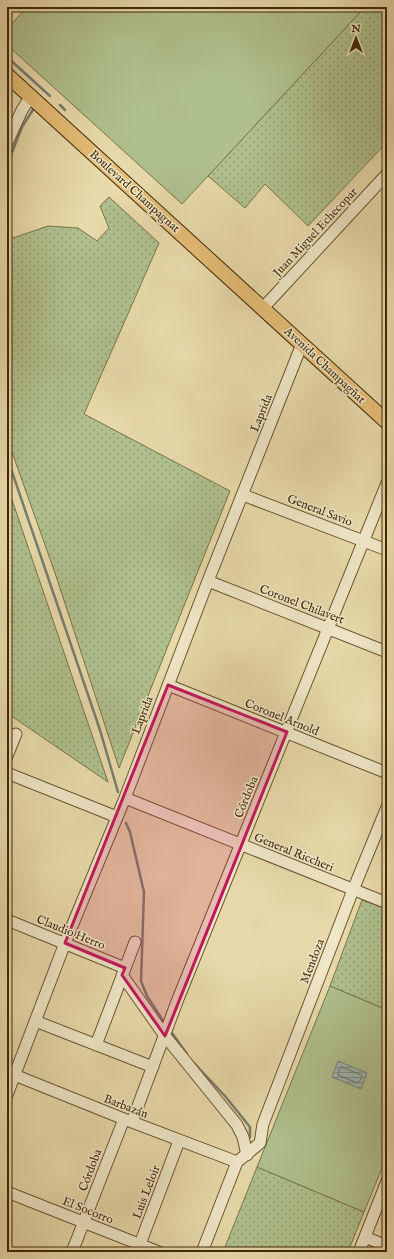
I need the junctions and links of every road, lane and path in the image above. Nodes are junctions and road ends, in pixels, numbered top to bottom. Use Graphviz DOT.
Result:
graph roads {
  1 [pos="7,75"];
  2 [pos="31,96"];
  3 [pos="7,143"];
  4 [pos="387,174"];
  5 [pos="263,308"];
  6 [pos="302,344"];
  7 [pos="387,422"];
  8 [pos="387,483"];
  9 [pos="243,495"];
  10 [pos="363,541"];
  11 [pos="387,550"];
  12 [pos="208,581"];
  13 [pos="328,628"];
  14 [pos="387,652"];
  15 [pos="168,685"];
  16 [pos="287,732"];
  17 [pos="16,734"];
  18 [pos="7,756"];
  19 [pos="387,773"];
  20 [pos="7,774"];
  21 [pos="124,798"];
  22 [pos="387,807"];
  23 [pos="117,817"];
  24 [pos="241,845"];
  25 [pos="353,890"];
  26 [pos="387,903"];
  27 [pos="7,920"];
  28 [pos="135,942"];
  29 [pos="65,943"];
  30 [pos="124,971"];
  31 [pos="36,1021"];
  32 [pos="165,1036"];
  33 [pos="96,1045"];
  34 [pos="153,1067"];
  35 [pos="11,1074"];
  36 [pos="7,1095"];
  37 [pos="128,1121"];
  38 [pos="179,1141"];
  39 [pos="247,1155"];
  40 [pos="237,1162"];
  41 [pos="387,1181"];
  42 [pos="7,1192"];
  43 [pos="84,1222"];
  44 [pos="365,1237"];
  45 [pos="387,1246"];
  46 [pos="138,1248"];
  47 [pos="72,1252"];
  48 [pos="159,1252"];
  49 [pos="202,1252"];
  50 [pos="359,1252"];
  1 -- 2 [label="main road, Boulevard Champagnat"];
  2 -- 3 [label="street"];
  2 -- 5 [label="main road, Boulevard Champagnat"];
  4 -- 5 [label="street, Juan Miguel Echecopar"];
  5 -- 6 [label="main road, Avenida Champagñat"];
  6 -- 7 [label="main road, Avenida Champagñat"];
  6 -- 9 [label="street, Laprida"];
  8 -- 10 [label="street, Córdoba"];
  9 -- 10 [label="street, General Savio"];
  9 -- 12 [label="street, Laprida"];
  10 -- 11 [label="street, General Savio"];
  10 -- 13 [label="street, Córdoba"];
  12 -- 13 [label="street, Coronel Chilavert"];
  12 -- 15 [label="street, Laprida"];
  13 -- 14 [label="street, Coronel Chilavert"];
  13 -- 16 [label="street, Córdoba"];
  15 -- 16 [label="street, Coronel Arnold"];
  15 -- 21 [label="street, Laprida"];
  16 -- 19 [label="street, Coronel Arnold"];
  16 -- 24 [label="street, Córdoba"];
  17 -- 18 [label="street"];
  20 -- 23 [label="street"];
  21 -- 23 [label="street, Laprida"];
  21 -- 24 [label="street, General Riccheri"];
  22 -- 25 [label="street, Mendoza"];
  23 -- 29 [label="street, Laprida"];
  24 -- 25 [label="street, General Riccheri"];
  24 -- 32 [label="street, Córdoba"];
  25 -- 26 [label="street, General Riccheri"];
  25 -- 39 [label="street, Mendoza"];
  27 -- 29 [label="street, Claudio Herro"];
  28 -- 30 [label="street"];
  29 -- 30 [label="street, Claudio Herro"];
  29 -- 31 [label="street, Laprida"];
  30 -- 32 [label="street"];
  30 -- 33 [label="street"];
  31 -- 33 [label="street"];
  31 -- 35 [label="street, Laprida"];
  32 -- 34 [label="street, Córdoba"];
  32 -- 39 [label="street"];
  33 -- 34 [label="street"];
  34 -- 37 [label="street, Córdoba"];
  35 -- 36 [label="street, Laprida"];
  35 -- 37 [label="street, Barbazán"];
  37 -- 38 [label="street, Barbazán"];
  37 -- 43 [label="street, Córdoba"];
  38 -- 40 [label="street, Barbazán"];
  38 -- 46 [label="street, Luis Leloir"];
  39 -- 40 [label="street, Mendoza"];
  40 -- 49 [label="street"];
  41 -- 44 [label="street"];
  42 -- 43 [label="street, El Socorro"];
  43 -- 46 [label="street, El Socorro"];
  43 -- 47 [label="street, Córdoba"];
  44 -- 45 [label="street"];
  44 -- 50 [label="street"];
  46 -- 48 [label="street, El Socorro"];
}
